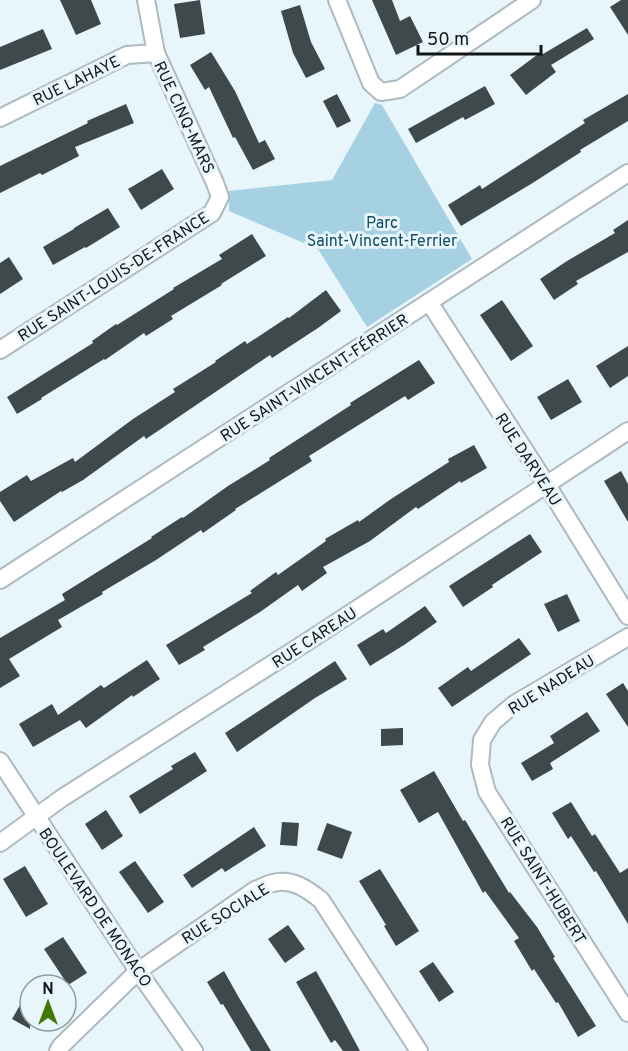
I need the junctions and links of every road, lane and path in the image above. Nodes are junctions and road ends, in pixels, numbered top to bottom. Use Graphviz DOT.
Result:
graph roads {
  1 [pos="146,0"];
  2 [pos="337,0"];
  3 [pos="531,0"];
  4 [pos="156,53"];
  5 [pos="0,118"];
  6 [pos="628,173"];
  7 [pos="220,197"];
  8 [pos="429,302"];
  9 [pos="0,350"];
  10 [pos="628,431"];
  11 [pos="547,485"];
  12 [pos="0,580"];
  13 [pos="628,616"];
  14 [pos="628,637"];
  15 [pos="482,740"];
  16 [pos="0,762"];
  17 [pos="36,817"];
  18 [pos="0,843"];
  19 [pos="138,971"];
  20 [pos="628,1013"];
  21 [pos="58,1051"];
  22 [pos="194,1051"];
  23 [pos="419,1051"];
  1 -- 4 [label="street, RUE CINQ-MARS"];
  2 -- 3 [label="street"];
  4 -- 5 [label="street, RUE LAHAYE"];
  4 -- 7 [label="street, RUE CINQ-MARS"];
  6 -- 8 [label="street, RUE SAINT-VINCENT-FÉRRIER"];
  7 -- 9 [label="street, RUE SAINT-LOUIS-DE-FRANCE"];
  8 -- 11 [label="street, RUE DARVEAU"];
  8 -- 12 [label="street, RUE SAINT-VINCENT-FÉRRIER"];
  10 -- 11 [label="street, RUE CAREAU"];
  11 -- 13 [label="street, RUE DARVEAU"];
  11 -- 17 [label="street, RUE CAREAU"];
  14 -- 15 [label="street, RUE NADEAU"];
  15 -- 20 [label="street, RUE SAINT-HUBERT"];
  16 -- 17 [label="street, BOULEVARD DE MONACO"];
  17 -- 18 [label="street, RUE CAREAU"];
  17 -- 19 [label="street, BOULEVARD DE MONACO"];
  19 -- 21 [label="street, RUE SOCIALE"];
  19 -- 22 [label="street, BOULEVARD DE MONACO"];
  19 -- 23 [label="street, RUE SOCIALE"];
}
